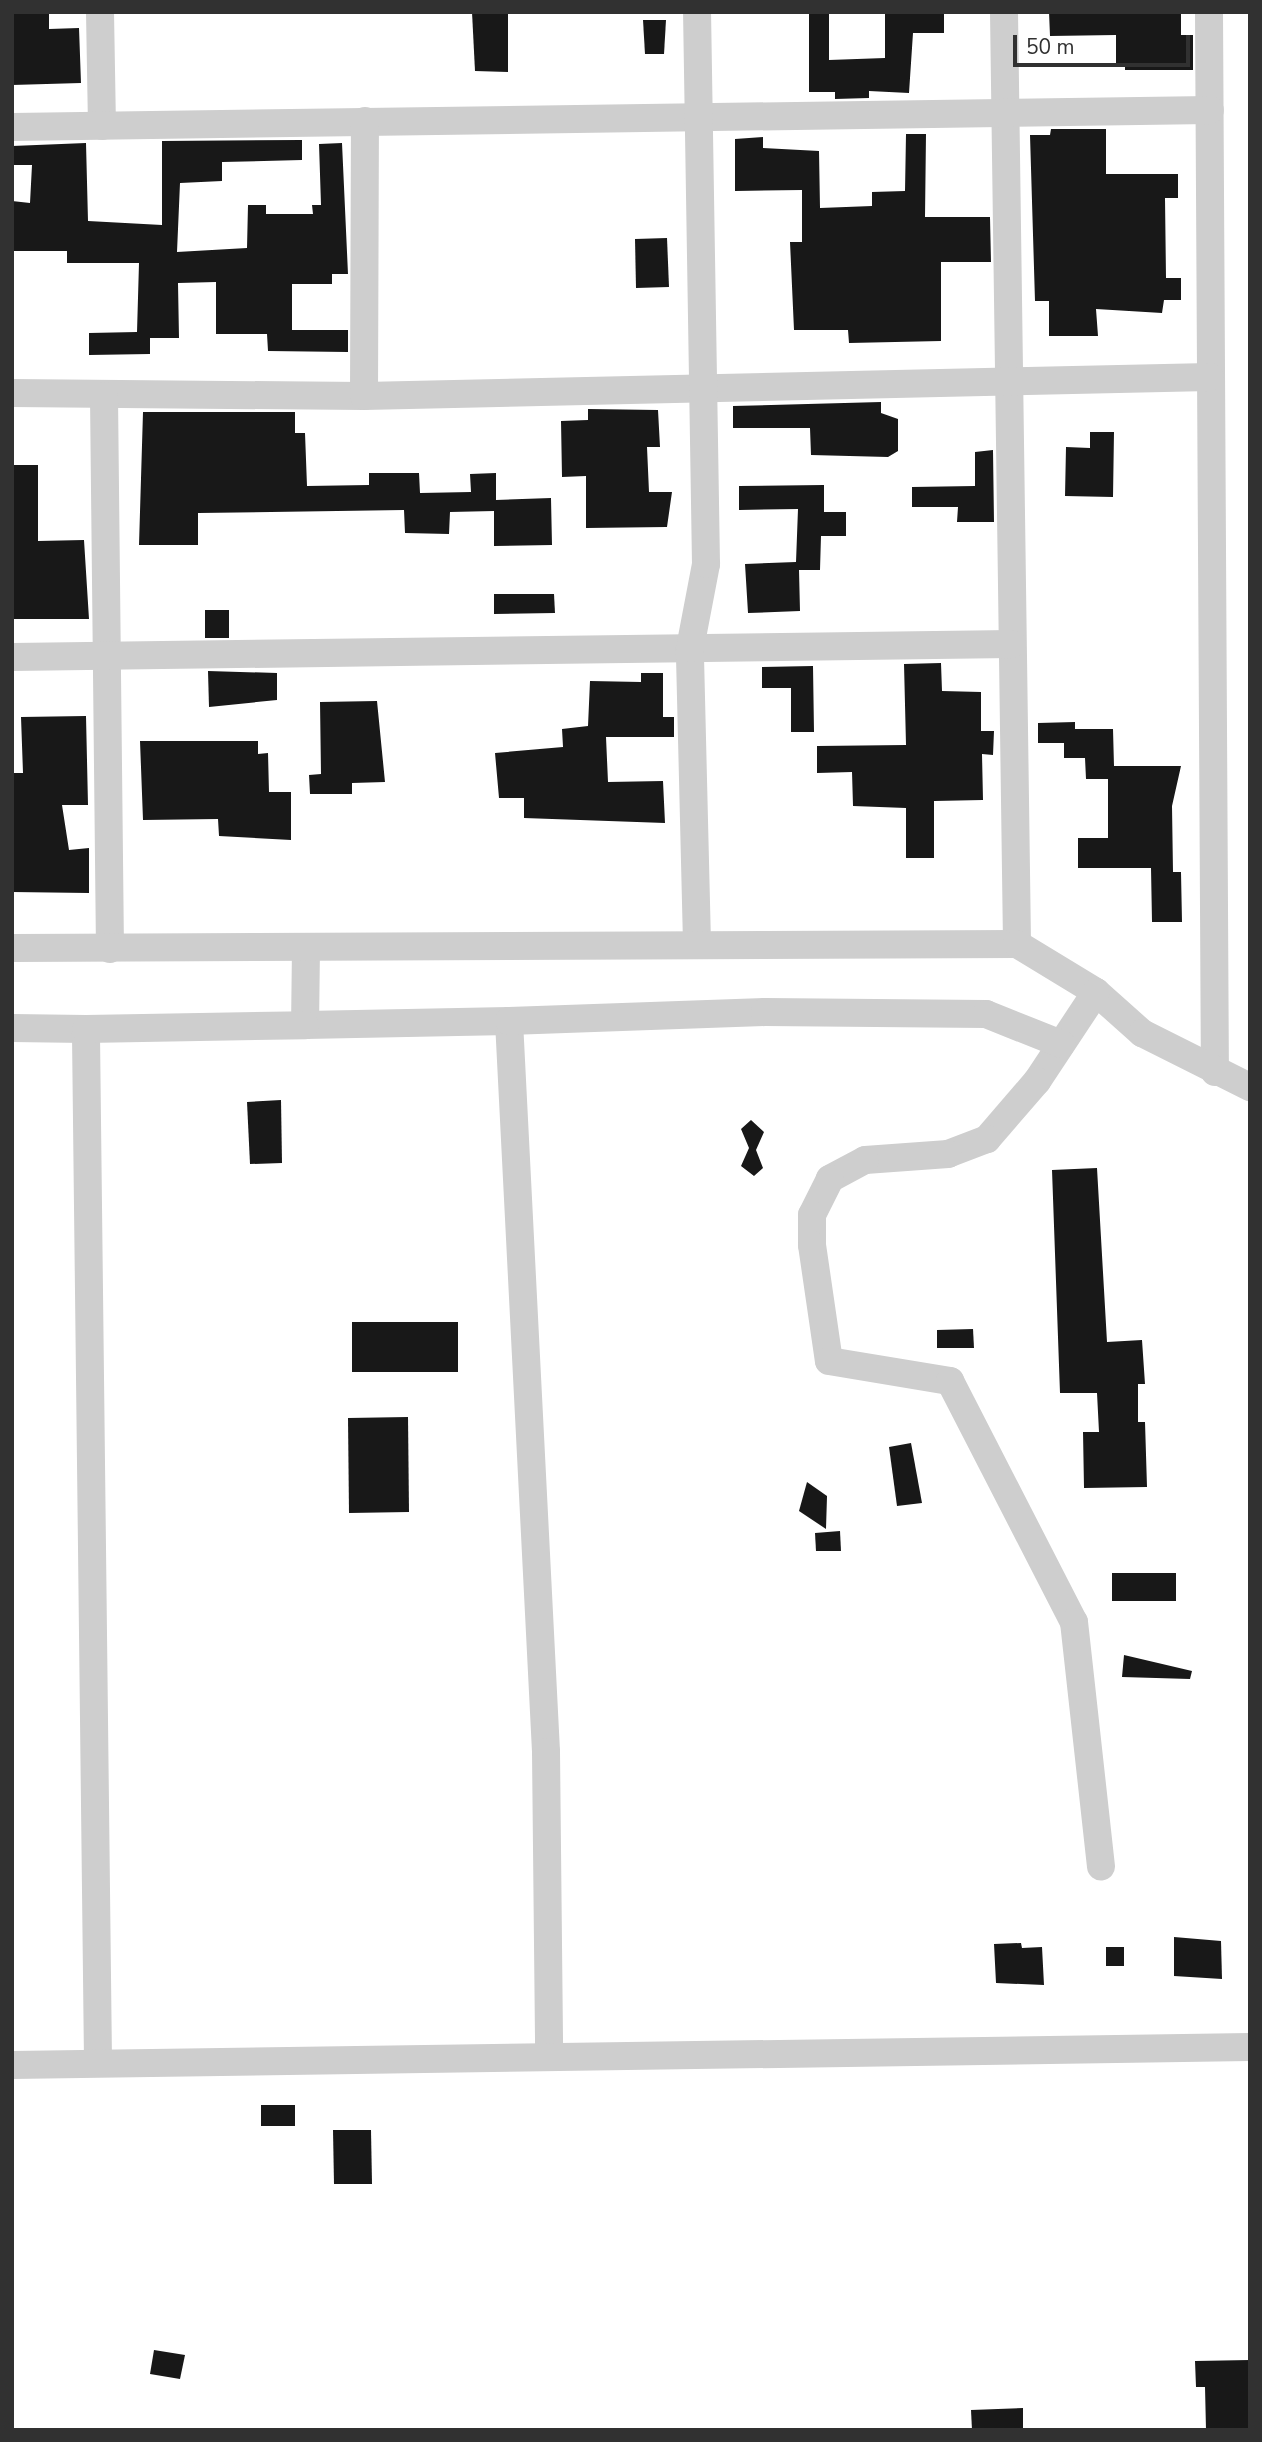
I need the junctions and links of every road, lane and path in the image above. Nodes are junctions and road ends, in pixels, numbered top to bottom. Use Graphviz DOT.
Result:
graph roads {
  1 [pos="100,12"];
  2 [pos="698,12"];
  3 [pos="1004,12"];
  4 [pos="1209,12"];
  5 [pos="1210,110"];
  6 [pos="1005,112"];
  7 [pos="703,119"];
  8 [pos="365,121"];
  9 [pos="102,126"];
  10 [pos="12,127"];
  11 [pos="1210,377"];
  12 [pos="1009,380"];
  13 [pos="702,385"];
  14 [pos="12,393"];
  15 [pos="104,396"];
  16 [pos="364,396"];
  17 [pos="1012,644"];
  18 [pos="690,648"];
  19 [pos="107,656"];
  20 [pos="12,657"];
  21 [pos="696,943"];
  22 [pos="1017,944"];
  23 [pos="306,947"];
  24 [pos="12,948"];
  25 [pos="110,948"];
  26 [pos="305,1019"];
  27 [pos="1078,1019"];
  28 [pos="509,1021"];
  29 [pos="12,1028"];
  30 [pos="86,1029"];
  31 [pos="1215,1072"];
  32 [pos="1250,1087"];
  33 [pos="1101,1867"];
  34 [pos="1250,2047"];
  35 [pos="549,2054"];
  36 [pos="98,2061"];
  37 [pos="12,2065"];
  1 -- 9 [label="street"];
  2 -- 7 [label="street"];
  3 -- 6 [label="street"];
  4 -- 5 [label="street"];
  5 -- 6 [label="street"];
  5 -- 11 [label="street"];
  6 -- 7 [label="street"];
  6 -- 12 [label="street"];
  7 -- 8 [label="street"];
  7 -- 13 [label="street"];
  8 -- 9 [label="street"];
  8 -- 16 [label="street"];
  9 -- 10 [label="street"];
  11 -- 12 [label="street"];
  11 -- 31 [label="street"];
  12 -- 13 [label="street"];
  12 -- 17 [label="street"];
  13 -- 16 [label="street"];
  13 -- 18 [label="street"];
  14 -- 15 [label="street"];
  15 -- 16 [label="street"];
  15 -- 19 [label="street"];
  17 -- 18 [label="street"];
  17 -- 22 [label="street"];
  18 -- 19 [label="street"];
  18 -- 21 [label="street"];
  19 -- 20 [label="street"];
  19 -- 25 [label="street"];
  21 -- 22 [label="street"];
  21 -- 23 [label="street"];
  22 -- 27 [label="street"];
  23 -- 25 [label="street"];
  23 -- 26 [label="street"];
  24 -- 25 [label="street"];
  26 -- 28 [label="street"];
  26 -- 30 [label="street"];
  27 -- 28 [label="street"];
  27 -- 31 [label="street"];
  27 -- 33 [label="street"];
  28 -- 35 [label="street"];
  29 -- 30 [label="street"];
  30 -- 36 [label="street"];
  31 -- 32 [label="street"];
  34 -- 35 [label="street"];
  35 -- 36 [label="street"];
  36 -- 37 [label="street"];
}
